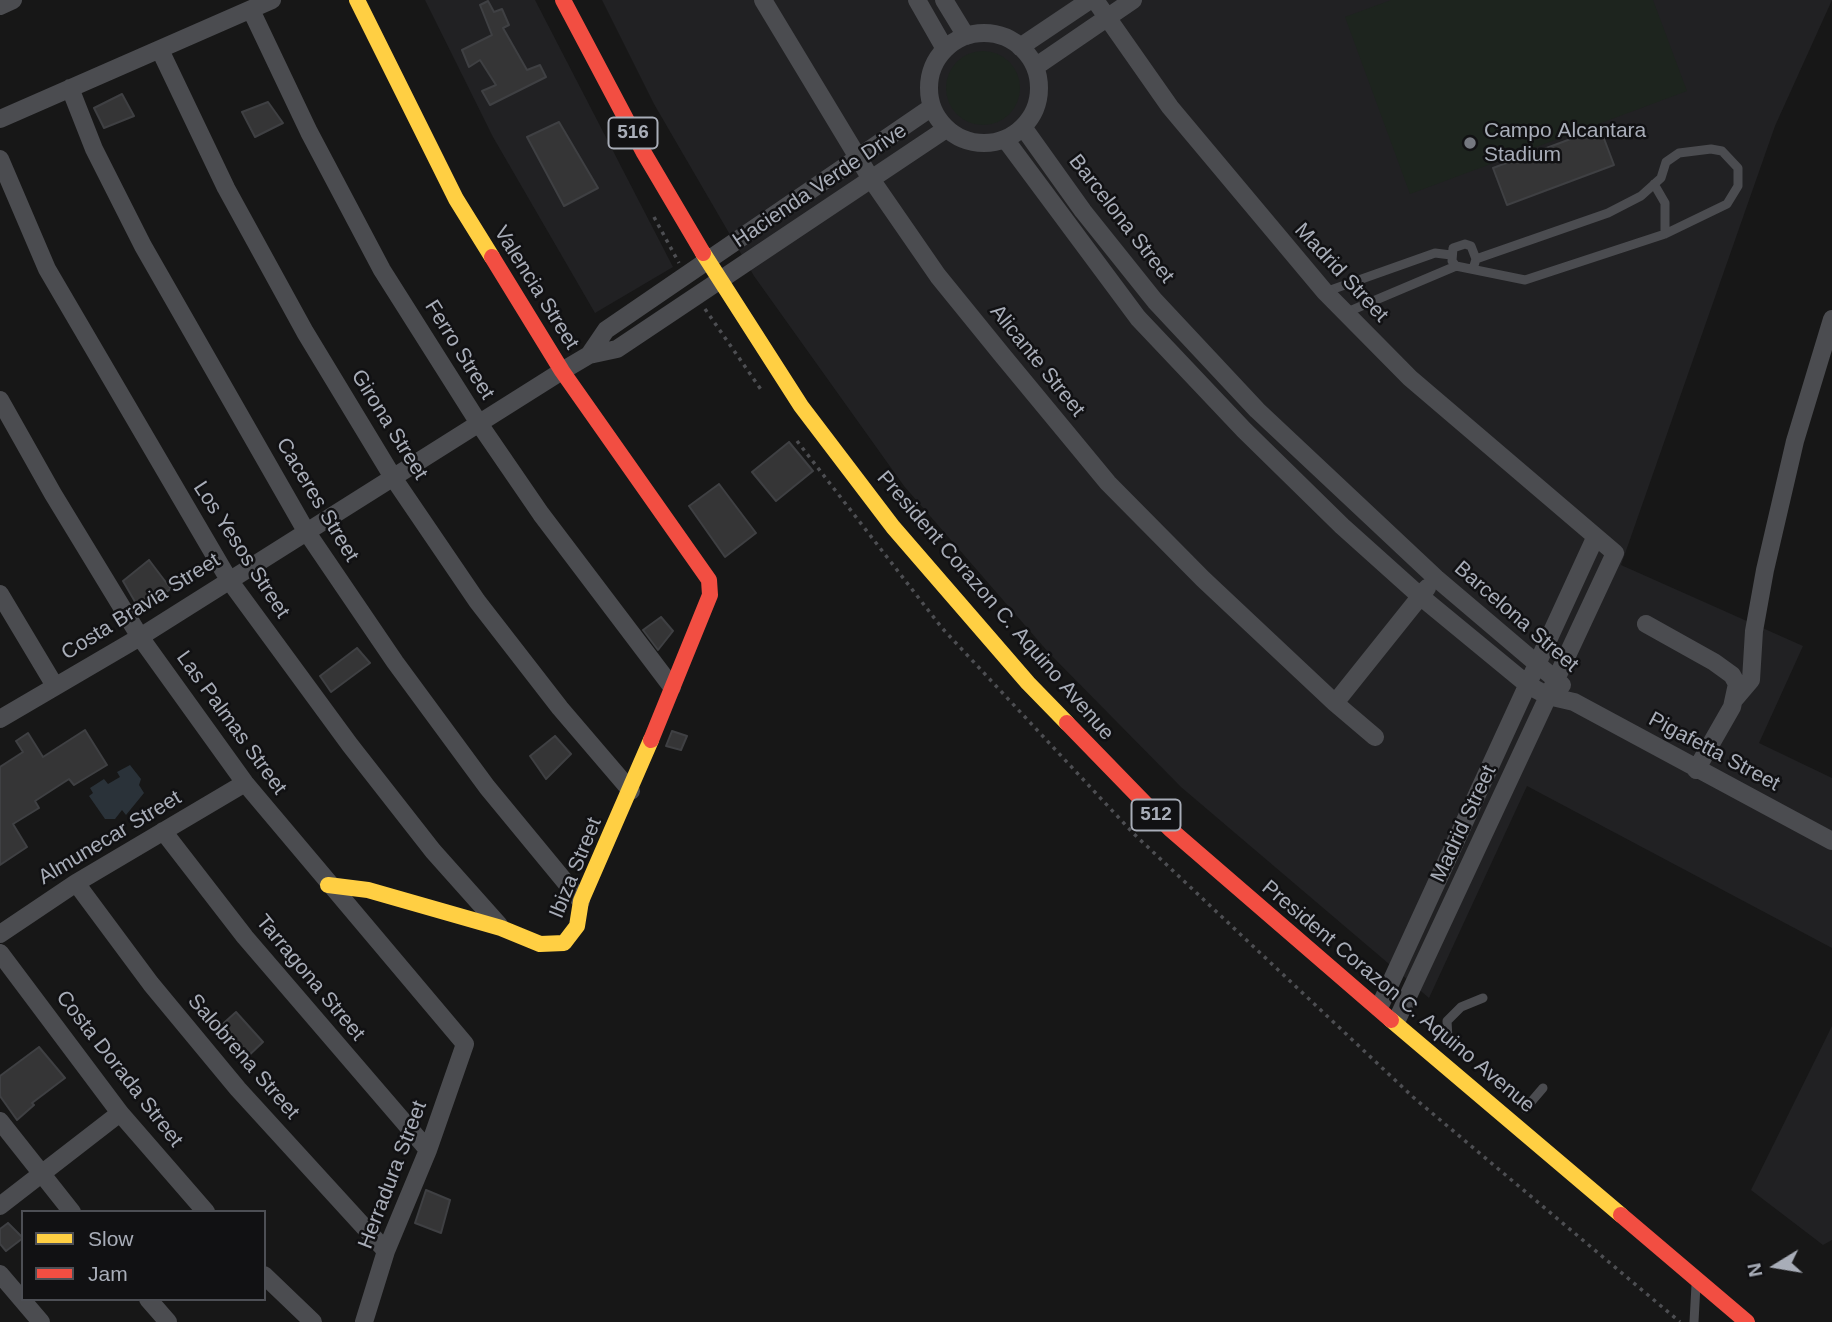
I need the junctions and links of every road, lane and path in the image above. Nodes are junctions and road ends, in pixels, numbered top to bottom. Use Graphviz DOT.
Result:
graph roads {
  1 [pos="13,0"];
  2 [pos="272,0"];
  3 [pos="357,0"];
  4 [pos="563,0"];
  5 [pos="763,0"];
  6 [pos="918,0"];
  7 [pos="944,0"];
  8 [pos="1093,0"];
  9 [pos="1133,0"];
  10 [pos="0,6"];
  11 [pos="251,9"];
  12 [pos="1107,18"];
  13 [pos="966,36"];
  14 [pos="1020,47"];
  15 [pos="945,49"];
  16 [pos="160,50"];
  17 [pos="1035,67"];
  18 [pos="70,88"];
  19 [pos="932,107"];
  20 [pos="0,119"];
  21 [pos="1023,127"];
  22 [pos="946,129"];
  23 [pos="1005,139"];
  24 [pos="857,158"];
  25 [pos="0,159"];
  26 [pos="871,179"];
  27 [pos="1654,184"];
  28 [pos="1665,234"];
  29 [pos="1451,255"];
  30 [pos="1476,259"];
  31 [pos="709,262"];
  32 [pos="1456,266"];
  33 [pos="1473,269"];
  34 [pos="720,282"];
  35 [pos="1325,292"];
  36 [pos="1345,313"];
  37 [pos="1832,319"];
  38 [pos="589,355"];
  39 [pos="562,371"];
  40 [pos="0,400"];
  41 [pos="480,425"];
  42 [pos="394,479"];
  43 [pos="306,531"];
  44 [pos="1595,538"];
  45 [pos="1436,578"];
  46 [pos="229,580"];
  47 [pos="709,580"];
  48 [pos="0,594"];
  49 [pos="1420,596"];
  50 [pos="1646,624"];
  51 [pos="140,637"];
  52 [pos="1536,666"];
  53 [pos="1557,678"];
  54 [pos="1528,685"];
  55 [pos="55,686"];
  56 [pos="673,687"];
  57 [pos="1548,696"];
  58 [pos="1734,700"];
  59 [pos="1574,702"];
  60 [pos="1335,704"];
  61 [pos="0,719"];
  62 [pos="1375,737"];
  63 [pos="1696,770"];
  64 [pos="245,783"];
  65 [pos="631,791"];
  66 [pos="163,831"];
  67 [pos="1832,841"];
  68 [pos="76,883"];
  69 [pos="328,885"];
  70 [pos="582,901"];
  71 [pos="501,928"];
  72 [pos="0,934"];
  73 [pos="0,953"];
  74 [pos="1483,998"];
  75 [pos="1379,1008"];
  76 [pos="1396,1022"];
  77 [pos="1448,1039"];
  78 [pos="465,1044"];
  79 [pos="1543,1088"];
  80 [pos="1525,1109"];
  81 [pos="120,1113"];
  82 [pos="0,1121"];
  83 [pos="428,1150"];
  84 [pos="42,1174"];
  85 [pos="0,1206"];
  86 [pos="70,1210"];
  87 [pos="204,1210"];
  88 [pos="386,1251"];
  89 [pos="0,1274"];
  90 [pos="266,1277"];
  91 [pos="1697,1279"];
  92 [pos="21,1299"];
  93 [pos="23,1301"];
  94 [pos="150,1301"];
  95 [pos="41,1322"];
  96 [pos="168,1322"];
  97 [pos="313,1322"];
  98 [pos="364,1322"];
  99 [pos="1694,1322"];
  100 [pos="1747,1322"];
  1 -- 10 [label="street"];
  2 -- 11 [label="street"];
  3 -- 39 [label="main road, Valencia Street"];
  4 -- 31 [label="main road, President Corazon C. Aquino Avenue / 516"];
  5 -- 24 [label="street, Alicante Street"];
  6 -- 15 [label="street"];
  7 -- 13 [label="street"];
  8 -- 12 [label="street, Madrid Street"];
  8 -- 14 [label="street"];
  9 -- 12 [label="street"];
  11 -- 16 [label="street"];
  11 -- 41 [label="street, Ferro Street"];
  12 -- 17 [label="street"];
  12 -- 35 [label="street, Madrid Street"];
  13 -- 14 [label="street"];
  13 -- 15 [label="street"];
  14 -- 17 [label="street"];
  15 -- 19 [label="street"];
  16 -- 18 [label="street"];
  16 -- 42 [label="street, Girona Street"];
  17 -- 21 [label="street"];
  18 -- 20 [label="street"];
  18 -- 43 [label="street, Caceres Street"];
  19 -- 22 [label="street"];
  19 -- 24 [label="street, Hacienda Verde Drive"];
  21 -- 23 [label="street"];
  21 -- 45 [label="street, Barcelona Street"];
  22 -- 23 [label="street"];
  22 -- 26 [label="street, Hacienda Verde Drive"];
  23 -- 49 [label="street, Barcelona Street"];
  24 -- 26 [label="street, Alicante Street"];
  24 -- 31 [label="street, Hacienda Verde Drive"];
  25 -- 46 [label="street, Los Yesos Street"];
  26 -- 34 [label="street, Hacienda Verde Drive"];
  26 -- 60 [label="street, Alicante Street"];
  27 -- 28 [label="lane"];
  27 -- 28 [label="lane"];
  27 -- 30 [label="lane"];
  28 -- 33 [label="lane"];
  29 -- 30 [label="lane"];
  29 -- 32 [label="lane"];
  29 -- 35 [label="lane"];
  30 -- 33 [label="lane"];
  31 -- 34 [label="main road, President Corazon C. Aquino Avenue / 512"];
  31 -- 38 [label="street, Costa Bravia Street"];
  32 -- 33 [label="lane"];
  32 -- 36 [label="lane"];
  34 -- 38 [label="street, Costa Bravia Street"];
  34 -- 75 [label="main road, President Corazon C. Aquino Avenue / 512"];
  35 -- 36 [label="street, Madrid Street"];
  36 -- 44 [label="street, Madrid Street"];
  37 -- 58 [label="street"];
  38 -- 39 [label="street, Costa Bravia Street"];
  39 -- 41 [label="street, Costa Bravia Street"];
  39 -- 47 [label="main road, Valencia Street"];
  40 -- 51 [label="street, Las Palmas Street"];
  41 -- 42 [label="street, Costa Bravia Street"];
  41 -- 56 [label="street, Ferro Street"];
  42 -- 43 [label="street, Costa Bravia Street"];
  42 -- 65 [label="street, Girona Street"];
  43 -- 46 [label="street, Costa Bravia Street"];
  43 -- 70 [label="street, Caceres Street"];
  44 -- 52 [label="street, Madrid Street"];
  44 -- 53 [label="street, Madrid Street"];
  45 -- 49 [label="street"];
  45 -- 52 [label="street, Barcelona Street"];
  46 -- 51 [label="street, Costa Bravia Street"];
  46 -- 71 [label="street, Los Yesos Street"];
  47 -- 56 [label="main road, Ibiza Street"];
  48 -- 55 [label="street"];
  49 -- 54 [label="street, Barcelona Street"];
  49 -- 60 [label="street"];
  50 -- 58 [label="street"];
  51 -- 55 [label="street, Costa Bravia Street"];
  51 -- 64 [label="street, Las Palmas Street"];
  52 -- 53 [label="street, Barcelona Street"];
  52 -- 54 [label="street, Madrid Street"];
  53 -- 57 [label="street, Madrid Street"];
  53 -- 59 [label="street, Barcelona Street"];
  54 -- 57 [label="street, Barcelona Street"];
  54 -- 75 [label="street, Madrid Street"];
  55 -- 61 [label="street, Costa Bravia Street"];
  56 -- 65 [label="main road, Ibiza Street"];
  57 -- 59 [label="street, Barcelona Street"];
  57 -- 76 [label="street, Madrid Street"];
  58 -- 63 [label="street"];
  59 -- 63 [label="street, Pigafetta Street"];
  60 -- 62 [label="street, Alicante Street"];
  63 -- 67 [label="street, Pigafetta Street"];
  64 -- 66 [label="street, Almunecar Street"];
  64 -- 69 [label="street, Las Palmas Street"];
  65 -- 70 [label="main road, Ibiza Street"];
  66 -- 68 [label="street, Almunecar Street"];
  66 -- 83 [label="street, Tarragona Street"];
  68 -- 72 [label="street, Almunecar Street"];
  68 -- 88 [label="street, Salobrena Street"];
  69 -- 71 [label="main road, Ibiza Street"];
  69 -- 78 [label="street, Las Palmas Street"];
  70 -- 71 [label="main road, Ibiza Street"];
  73 -- 81 [label="street, Costa Dorada Street"];
  74 -- 77 [label="lane"];
  75 -- 76 [label="main road, President Corazon C. Aquino Avenue / 512"];
  76 -- 91 [label="main road, President Corazon C. Aquino Avenue / 512"];
  78 -- 83 [label="street, Herradura Street"];
  79 -- 80 [label="lane"];
  81 -- 84 [label="street"];
  81 -- 87 [label="street, Costa Dorada Street"];
  82 -- 84 [label="street"];
  83 -- 88 [label="street, Herradura Street"];
  84 -- 85 [label="street"];
  84 -- 86 [label="street"];
  88 -- 98 [label="street, Herradura Street"];
  89 -- 92 [label="street"];
  90 -- 97 [label="street"];
  91 -- 99 [label="lane"];
  91 -- 100 [label="main road, President Corazon C. Aquino Avenue / 512"];
  93 -- 95 [label="street"];
  94 -- 96 [label="street"];
}
